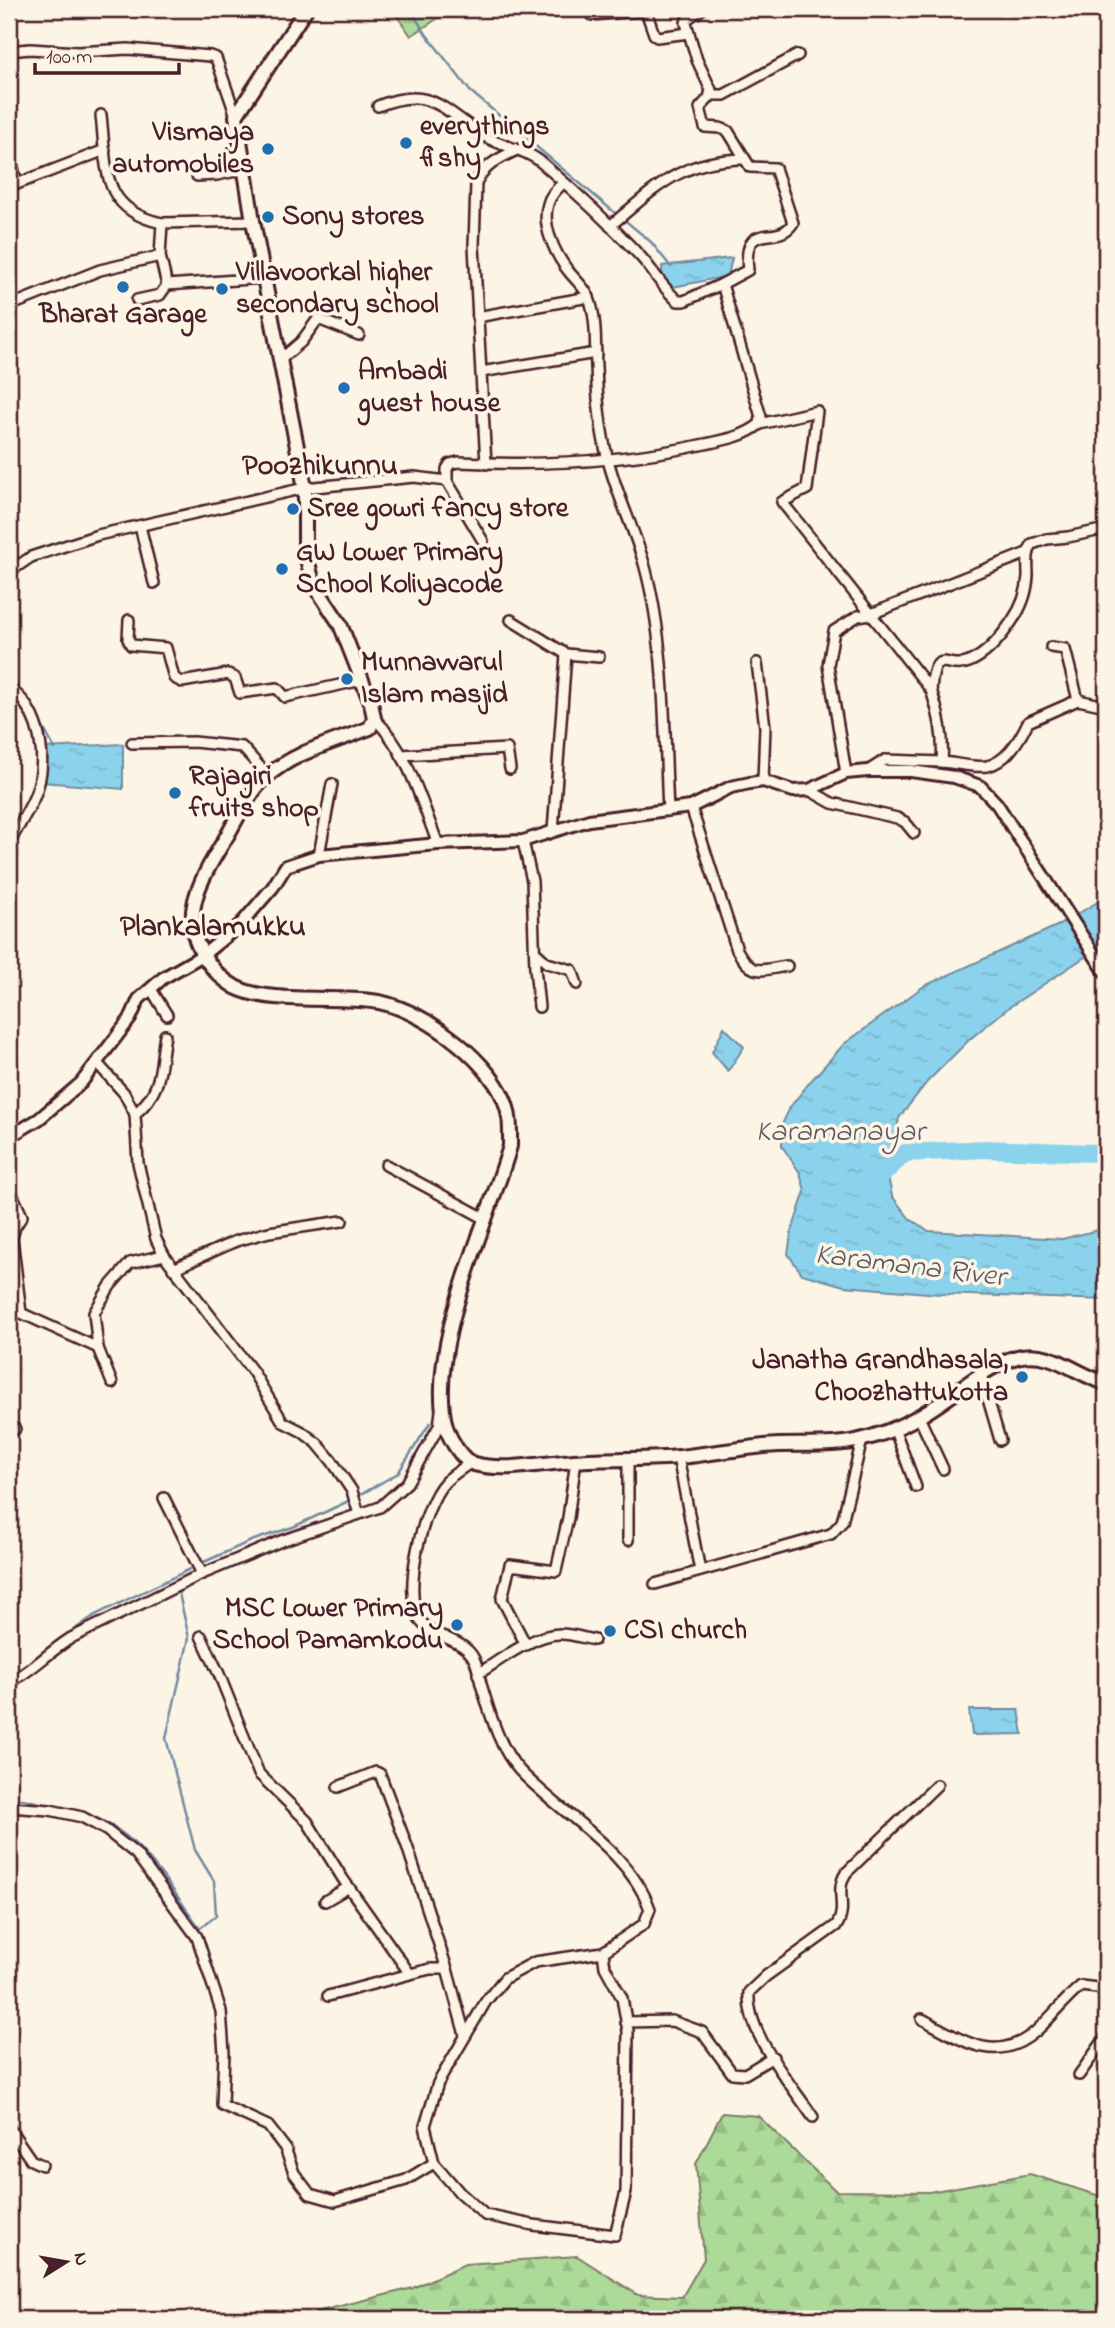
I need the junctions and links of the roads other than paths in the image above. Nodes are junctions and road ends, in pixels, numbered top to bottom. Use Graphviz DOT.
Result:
graph roads {
  1 [pos="306,9"];
  2 [pos="702,9"];
  3 [pos="592,15"];
  4 [pos="689,33"];
  5 [pos="9,51"];
  6 [pos="798,55"];
  7 [pos="711,94"];
  8 [pos="379,106"];
  9 [pos="101,115"];
  10 [pos="236,116"];
  11 [pos="105,150"];
  12 [pos="517,150"];
  13 [pos="9,151"];
  14 [pos="744,159"];
  15 [pos="246,169"];
  16 [pos="197,176"];
  17 [pos="563,183"];
  18 [pos="13,185"];
  19 [pos="253,221"];
  20 [pos="162,223"];
  21 [pos="610,226"];
  22 [pos="160,256"];
  23 [pos="264,278"];
  24 [pos="722,284"];
  25 [pos="167,285"];
  26 [pos="589,297"];
  27 [pos="137,300"];
  28 [pos="9,306"];
  29 [pos="477,317"];
  30 [pos="359,335"];
  31 [pos="596,353"];
  32 [pos="280,360"];
  33 [pos="481,372"];
  34 [pos="760,424"];
  35 [pos="607,458"];
  36 [pos="486,464"];
  37 [pos="447,481"];
  38 [pos="305,488"];
  39 [pos="140,526"];
  40 [pos="1106,529"];
  41 [pos="483,541"];
  42 [pos="1027,553"];
  43 [pos="9,572"];
  44 [pos="154,583"];
  45 [pos="870,614"];
  46 [pos="129,620"];
  47 [pos="511,620"];
  48 [pos="1051,647"];
  49 [pos="566,654"];
  50 [pos="598,657"];
  51 [pos="757,663"];
  52 [pos="362,680"];
  53 [pos="9,687"];
  54 [pos="931,690"];
  55 [pos="1078,701"];
  56 [pos="1106,706"];
  57 [pos="374,718"];
  58 [pos="132,743"];
  59 [pos="401,755"];
  60 [pos="942,762"];
  61 [pos="510,769"];
  62 [pos="868,771"];
  63 [pos="846,773"];
  64 [pos="268,776"];
  65 [pos="763,781"];
  66 [pos="332,784"];
  67 [pos="809,790"];
  68 [pos="691,807"];
  69 [pos="668,811"];
  70 [pos="553,831"];
  71 [pos="914,833"];
  72 [pos="523,841"];
  73 [pos="9,843"];
  74 [pos="438,844"];
  75 [pos="319,855"];
  76 [pos="535,952"];
  77 [pos="202,955"];
  78 [pos="787,966"];
  79 [pos="1106,973"];
  80 [pos="577,984"];
  81 [pos="151,989"];
  82 [pos="539,1007"];
  83 [pos="167,1015"];
  84 [pos="165,1035"];
  85 [pos="97,1063"];
  86 [pos="135,1114"];
  87 [pos="9,1138"];
  88 [pos="386,1165"];
  89 [pos="9,1186"];
  90 [pos="486,1219"];
  91 [pos="342,1221"];
  92 [pos="163,1255"];
  93 [pos="173,1269"];
  94 [pos="98,1348"];
  95 [pos="981,1375"];
  96 [pos="112,1382"];
  97 [pos="1106,1383"];
  98 [pos="442,1403"];
  99 [pos="919,1416"];
  100 [pos="894,1428"];
  101 [pos="862,1440"];
  102 [pos="1000,1440"];
  103 [pos="678,1457"];
  104 [pos="628,1458"];
  105 [pos="576,1460"];
  106 [pos="470,1463"];
  107 [pos="943,1469"];
  108 [pos="916,1486"];
  109 [pos="164,1498"];
  110 [pos="359,1514"];
  111 [pos="628,1540"];
  112 [pos="700,1571"];
  113 [pos="202,1574"];
  114 [pos="655,1584"];
  115 [pos="201,1636"];
  116 [pos="594,1640"];
  117 [pos="526,1645"];
  118 [pos="478,1674"];
  119 [pos="9,1682"];
  120 [pos="937,1785"];
  121 [pos="338,1787"];
  122 [pos="9,1807"];
  123 [pos="349,1887"];
  124 [pos="325,1901"];
  125 [pos="603,1952"];
  126 [pos="447,1969"];
  127 [pos="410,1974"];
  128 [pos="1106,1992"];
  129 [pos="328,1996"];
  130 [pos="922,2018"];
  131 [pos="626,2022"];
  132 [pos="464,2035"];
  133 [pos="1106,2037"];
  134 [pos="773,2057"];
  135 [pos="1079,2075"];
  136 [pos="813,2117"];
  137 [pos="9,2128"];
  138 [pos="434,2163"];
  139 [pos="43,2165"];
  1 -- 10 [label="main road"];
  2 -- 4 [label="street"];
  3 -- 4 [label="street"];
  4 -- 7 [label="street"];
  5 -- 10 [label="street"];
  6 -- 7 [label="street"];
  7 -- 14 [label="street"];
  8 -- 12 [label="street"];
  9 -- 11 [label="street"];
  10 -- 15 [label="main road"];
  11 -- 18 [label="street"];
  11 -- 20 [label="street"];
  12 -- 17 [label="street"];
  12 -- 29 [label="street"];
  13 -- 18 [label="street"];
  14 -- 21 [label="street"];
  14 -- 24 [label="street"];
  15 -- 16 [label="street"];
  15 -- 19 [label="main road"];
  17 -- 21 [label="street"];
  17 -- 26 [label="street"];
  19 -- 20 [label="street"];
  19 -- 23 [label="main road"];
  20 -- 22 [label="street"];
  21 -- 24 [label="street"];
  22 -- 25 [label="street"];
  22 -- 28 [label="street"];
  23 -- 25 [label="street"];
  23 -- 32 [label="main road"];
  24 -- 34 [label="street"];
  25 -- 27 [label="street"];
  26 -- 29 [label="street"];
  26 -- 31 [label="street"];
  29 -- 33 [label="street"];
  30 -- 32 [label="street"];
  31 -- 33 [label="street"];
  31 -- 35 [label="street"];
  32 -- 38 [label="main road"];
  33 -- 36 [label="street"];
  34 -- 35 [label="street"];
  34 -- 45 [label="street"];
  35 -- 36 [label="street"];
  35 -- 69 [label="street"];
  36 -- 37 [label="street"];
  37 -- 38 [label="street"];
  37 -- 41 [label="street"];
  38 -- 39 [label="street"];
  38 -- 52 [label="main road"];
  39 -- 43 [label="street"];
  39 -- 44 [label="street"];
  40 -- 42 [label="street"];
  42 -- 45 [label="street"];
  42 -- 54 [label="street"];
  45 -- 54 [label="street"];
  45 -- 63 [label="street"];
  46 -- 52 [label="street"];
  47 -- 49 [label="street"];
  48 -- 55 [label="street"];
  49 -- 50 [label="street"];
  49 -- 70 [label="street"];
  51 -- 65 [label="street"];
  52 -- 57 [label="main road"];
  53 -- 73 [label="street"];
  54 -- 60 [label="street"];
  55 -- 56 [label="street"];
  55 -- 60 [label="street"];
  57 -- 59 [label="street"];
  57 -- 64 [label="main road"];
  58 -- 64 [label="street"];
  59 -- 61 [label="street"];
  59 -- 74 [label="street"];
  60 -- 62 [label="street"];
  62 -- 63 [label="street"];
  62 -- 79 [label="street"];
  63 -- 67 [label="street"];
  64 -- 77 [label="main road"];
  65 -- 67 [label="street"];
  65 -- 68 [label="street"];
  66 -- 75 [label="street"];
  67 -- 71 [label="street"];
  68 -- 69 [label="street"];
  68 -- 78 [label="street"];
  69 -- 70 [label="street"];
  70 -- 72 [label="street"];
  72 -- 74 [label="street"];
  72 -- 76 [label="street"];
  74 -- 75 [label="street"];
  75 -- 77 [label="street"];
  76 -- 80 [label="street"];
  76 -- 82 [label="street"];
  77 -- 81 [label="street"];
  77 -- 90 [label="main road"];
  81 -- 83 [label="street"];
  81 -- 85 [label="street"];
  84 -- 86 [label="street"];
  85 -- 86 [label="street"];
  85 -- 87 [label="street"];
  86 -- 92 [label="street"];
  88 -- 90 [label="street"];
  89 -- 94 [label="street"];
  90 -- 98 [label="main road"];
  91 -- 93 [label="street"];
  92 -- 93 [label="street"];
  92 -- 94 [label="street"];
  93 -- 110 [label="street"];
  94 -- 96 [label="street"];
  95 -- 97 [label="main road"];
  95 -- 99 [label="main road"];
  95 -- 102 [label="street"];
  98 -- 106 [label="main road"];
  98 -- 110 [label="street"];
  99 -- 100 [label="main road"];
  99 -- 107 [label="street"];
  100 -- 101 [label="main road"];
  100 -- 108 [label="street"];
  101 -- 103 [label="main road"];
  101 -- 112 [label="street"];
  103 -- 104 [label="main road"];
  103 -- 112 [label="street"];
  104 -- 105 [label="main road"];
  104 -- 111 [label="street"];
  105 -- 106 [label="main road"];
  105 -- 117 [label="street"];
  106 -- 118 [label="street"];
  109 -- 113 [label="street"];
  110 -- 113 [label="street"];
  112 -- 114 [label="street"];
  113 -- 119 [label="street"];
  115 -- 123 [label="street"];
  116 -- 117 [label="street"];
  117 -- 118 [label="street"];
  118 -- 125 [label="street"];
  120 -- 134 [label="street"];
  121 -- 126 [label="street"];
  122 -- 138 [label="street"];
  123 -- 124 [label="street"];
  123 -- 127 [label="street"];
  125 -- 131 [label="street"];
  125 -- 132 [label="street"];
  126 -- 127 [label="street"];
  126 -- 132 [label="street"];
  127 -- 129 [label="street"];
  128 -- 130 [label="street"];
  131 -- 134 [label="street"];
  131 -- 138 [label="street"];
  132 -- 138 [label="street"];
  133 -- 135 [label="street"];
  134 -- 136 [label="street"];
  137 -- 139 [label="street"];
}
